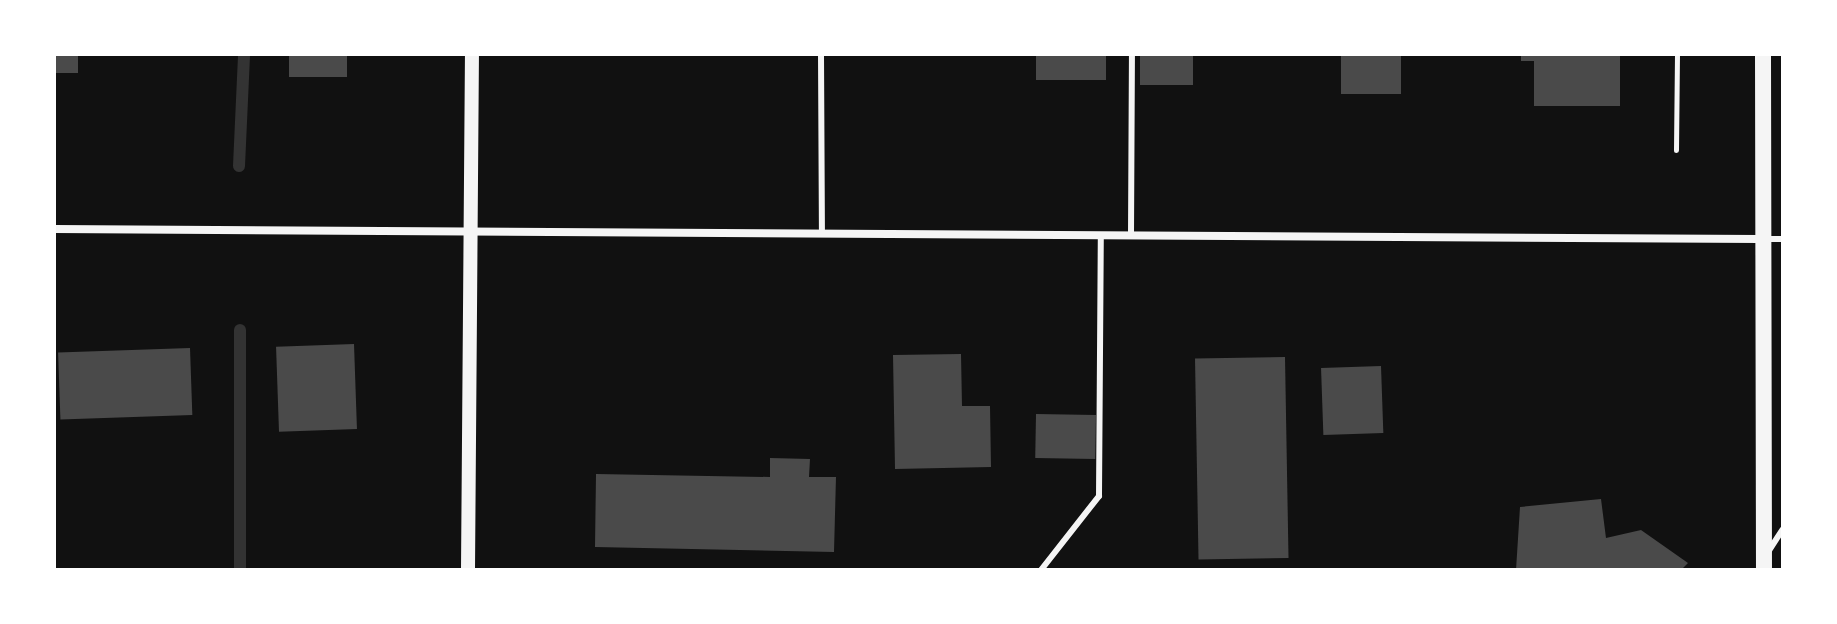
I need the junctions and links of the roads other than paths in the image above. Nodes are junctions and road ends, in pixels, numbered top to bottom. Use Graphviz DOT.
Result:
graph roads {
  1 [pos="472,54"];
  2 [pos="821,54"];
  3 [pos="1132,54"];
  4 [pos="1763,54"];
  5 [pos="54,229"];
  6 [pos="471,231"];
  7 [pos="822,233"];
  8 [pos="1101,235"];
  9 [pos="1131,235"];
  10 [pos="1760,239"];
  11 [pos="1783,239"];
  12 [pos="1783,529"];
  13 [pos="1764,564"];
  14 [pos="468,570"];
  15 [pos="1041,570"];
  1 -- 6 [label="street"];
  2 -- 7 [label="lane"];
  3 -- 9 [label="lane"];
  4 -- 10 [label="main road"];
  5 -- 6 [label="street"];
  6 -- 7 [label="street"];
  6 -- 14 [label="street"];
  7 -- 8 [label="street"];
  8 -- 9 [label="street"];
  8 -- 15 [label="lane"];
  9 -- 10 [label="street"];
  10 -- 11 [label="lane"];
  10 -- 13 [label="main road"];
  12 -- 13 [label="lane"];
}
